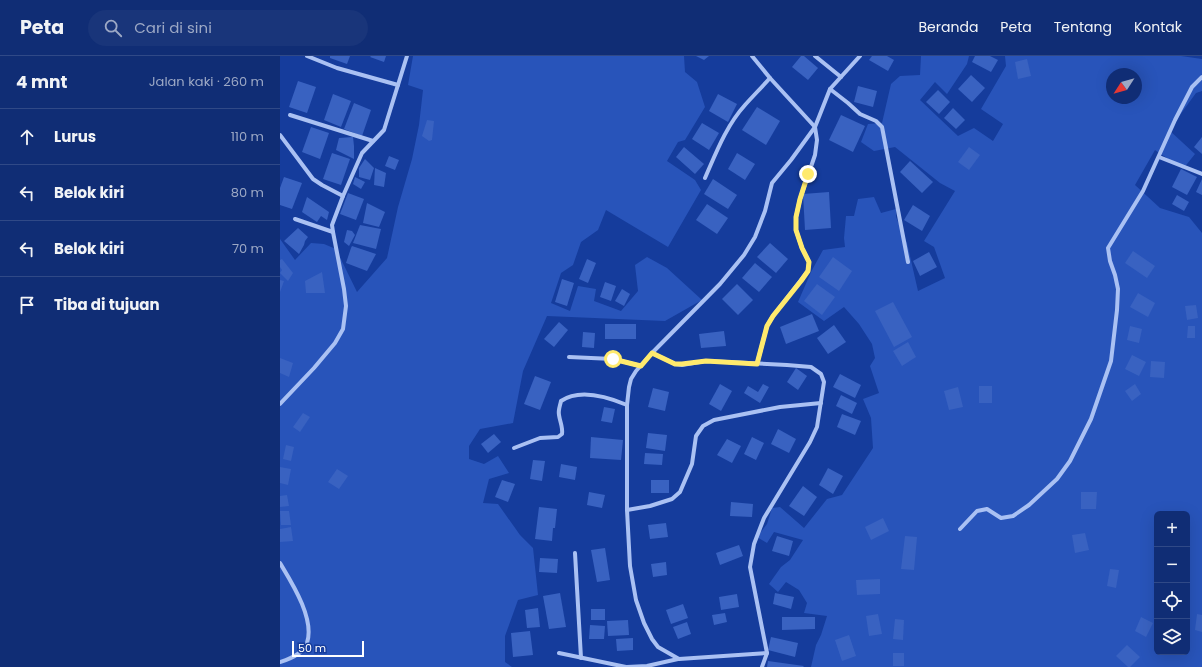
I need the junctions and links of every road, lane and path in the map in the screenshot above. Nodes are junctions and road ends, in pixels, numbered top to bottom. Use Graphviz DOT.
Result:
graph roads {
  1 [pos="307,56"];
  2 [pos="407,56"];
  3 [pos="752,56"];
  4 [pos="815,56"];
  5 [pos="860,56"];
  6 [pos="841,77"];
  7 [pos="1202,77"];
  8 [pos="770,78"];
  9 [pos="398,85"];
  10 [pos="830,89"];
  11 [pos="290,115"];
  12 [pos="815,127"];
  13 [pos="280,135"];
  14 [pos="373,141"];
  15 [pos="1159,157"];
  16 [pos="1202,174"];
  17 [pos="705,178"];
  18 [pos="343,196"];
  19 [pos="295,219"];
  20 [pos="333,232"];
  21 [pos="908,262"];
  22 [pos="652,353"];
  23 [pos="570,358"];
  24 [pos="757,364"];
  25 [pos="641,366"];
  26 [pos="821,402"];
  27 [pos="280,404"];
  28 [pos="627,405"];
  29 [pos="514,448"];
  30 [pos="627,510"];
  31 [pos="960,530"];
  32 [pos="575,553"];
  33 [pos="280,563"];
  34 [pos="559,653"];
  35 [pos="766,653"];
  36 [pos="581,658"];
  37 [pos="679,659"];
  38 [pos="280,662"];
  39 [pos="626,667"];
  40 [pos="762,667"];
  1 -- 9 [label="street"];
  2 -- 9 [label="street"];
  3 -- 8 [label="street"];
  4 -- 6 [label="street"];
  5 -- 6 [label="street"];
  6 -- 10 [label="street"];
  7 -- 15 [label="street"];
  8 -- 12 [label="street"];
  8 -- 17 [label="street"];
  9 -- 14 [label="street"];
  10 -- 12 [label="street"];
  10 -- 21 [label="street"];
  11 -- 14 [label="street"];
  12 -- 22 [label="street"];
  12 -- 24 [label="street"];
  13 -- 18 [label="street"];
  14 -- 18 [label="street"];
  15 -- 16 [label="street"];
  15 -- 31 [label="street"];
  18 -- 20 [label="street"];
  19 -- 20 [label="street"];
  20 -- 27 [label="street"];
  22 -- 24 [label="street"];
  22 -- 25 [label="street"];
  23 -- 25 [label="street"];
  24 -- 26 [label="street"];
  25 -- 28 [label="street"];
  26 -- 30 [label="street"];
  26 -- 35 [label="street"];
  28 -- 29 [label="street"];
  28 -- 30 [label="street"];
  30 -- 37 [label="street"];
  32 -- 36 [label="street"];
  33 -- 38 [label="street"];
  34 -- 36 [label="street"];
  35 -- 37 [label="street"];
  35 -- 40 [label="street"];
  36 -- 39 [label="street"];
  37 -- 39 [label="street"];
}
